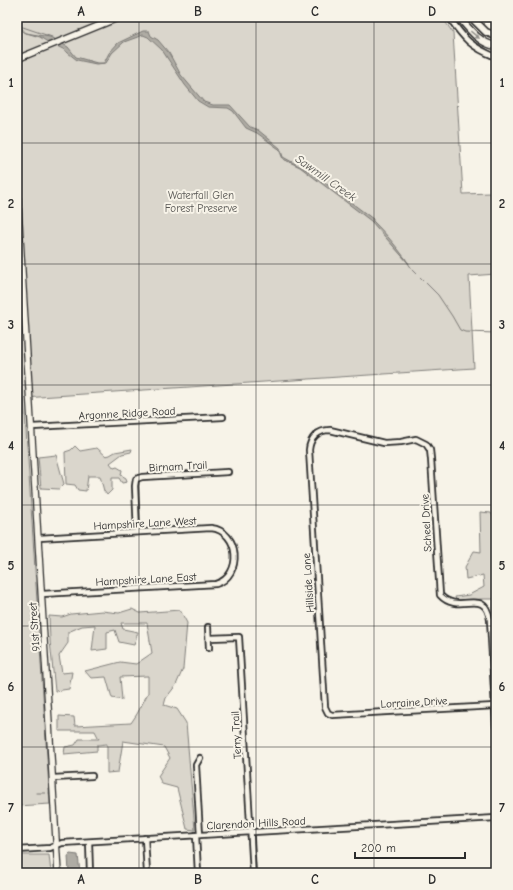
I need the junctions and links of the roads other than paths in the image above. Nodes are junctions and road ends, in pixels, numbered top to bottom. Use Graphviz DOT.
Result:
graph roads {
  1 [pos="120,17"];
  2 [pos="449,17"];
  3 [pos="459,17"];
  4 [pos="472,17"];
  5 [pos="496,36"];
  6 [pos="496,46"];
  7 [pos="496,56"];
  8 [pos="17,59"];
  9 [pos="17,188"];
  10 [pos="223,417"];
  11 [pos="32,427"];
  12 [pos="309,445"];
  13 [pos="228,472"];
  14 [pos="137,532"];
  15 [pos="39,538"];
  16 [pos="234,557"];
  17 [pos="42,594"];
  18 [pos="208,627"];
  19 [pos="209,638"];
  20 [pos="209,648"];
  21 [pos="495,706"];
  22 [pos="332,715"];
  23 [pos="496,726"];
  24 [pos="200,758"];
  25 [pos="92,776"];
  26 [pos="53,778"];
  27 [pos="496,818"];
  28 [pos="251,832"];
  29 [pos="198,835"];
  30 [pos="145,838"];
  31 [pos="89,842"];
  32 [pos="57,845"];
  33 [pos="17,850"];
  34 [pos="58,873"];
  35 [pos="90,873"];
  36 [pos="147,873"];
  37 [pos="198,873"];
  38 [pos="253,873"];
  1 -- 8 [label="main road"];
  2 -- 7 [label="street"];
  3 -- 6 [label="highway, one-way"];
  4 -- 5 [label="highway"];
  9 -- 11 [label="main road, 91st Street"];
  10 -- 11 [label="street, Argonne Ridge Road"];
  11 -- 15 [label="main road, 91st Street"];
  12 -- 21 [label="street, Scheel Drive"];
  12 -- 22 [label="street, Hillside Lane"];
  13 -- 14 [label="street, Birnam Trail"];
  14 -- 15 [label="street, Hampshire Lane West"];
  14 -- 16 [label="street, Hampshire Lane West"];
  15 -- 17 [label="main road, 91st Street"];
  16 -- 17 [label="street, Hampshire Lane East"];
  17 -- 26 [label="main road, 91st Street"];
  18 -- 19 [label="street"];
  19 -- 20 [label="street"];
  19 -- 28 [label="street, Terry Trail"];
  21 -- 22 [label="street, Lorraine Drive"];
  21 -- 23 [label="street"];
  24 -- 29 [label="street"];
  25 -- 26 [label="street"];
  26 -- 32 [label="main road, 91st Street"];
  27 -- 28 [label="street, Clarendon Hills Road"];
  28 -- 29 [label="street, Clarendon Hills Road"];
  28 -- 38 [label="street, Terry Trail"];
  29 -- 30 [label="street, Clarendon Hills Road"];
  29 -- 37 [label="street"];
  30 -- 31 [label="street, Clarendon Hills Road"];
  30 -- 36 [label="street"];
  31 -- 32 [label="street, Clarendon Hills Road"];
  31 -- 35 [label="street"];
  32 -- 33 [label="street, Clarendon Hills Road"];
  32 -- 34 [label="main road, 91st Street"];
}
